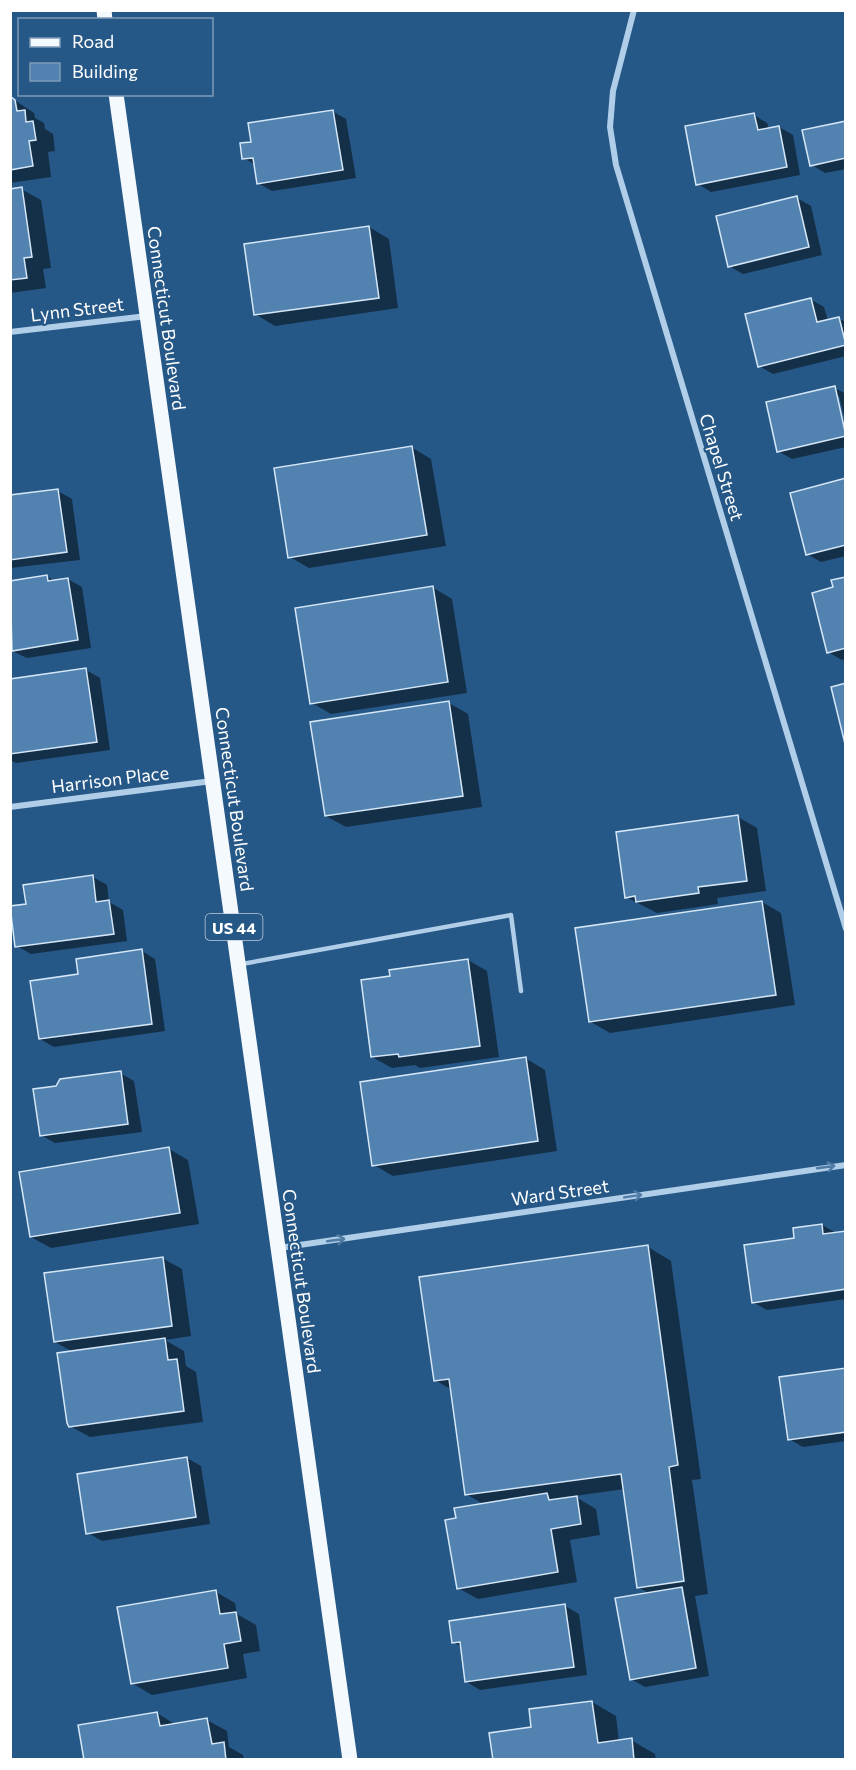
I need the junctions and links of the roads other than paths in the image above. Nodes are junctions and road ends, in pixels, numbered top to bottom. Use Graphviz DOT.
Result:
graph roads {
  1 [pos="634,10"];
  2 [pos="116,96"];
  3 [pos="147,316"];
  4 [pos="10,332"];
  5 [pos="213,781"];
  6 [pos="10,807"];
  7 [pos="846,929"];
  8 [pos="239,964"];
  9 [pos="521,991"];
  10 [pos="846,1165"];
  11 [pos="278,1248"];
  12 [pos="350,1760"];
  1 -- 7 [label="street, Chapel Street"];
  2 -- 3 [label="main road, Connecticut Boulevard / US 44"];
  3 -- 4 [label="street, Lynn Street"];
  3 -- 5 [label="main road, Connecticut Boulevard / US 44"];
  5 -- 6 [label="street, Harrison Place"];
  5 -- 8 [label="main road, Connecticut Boulevard / US 44"];
  8 -- 9 [label="lane"];
  8 -- 11 [label="main road, Connecticut Boulevard / US 44"];
  11 -- 10 [label="street, Ward Street, one-way"];
  11 -- 12 [label="main road, Connecticut Boulevard / US 44"];
}
